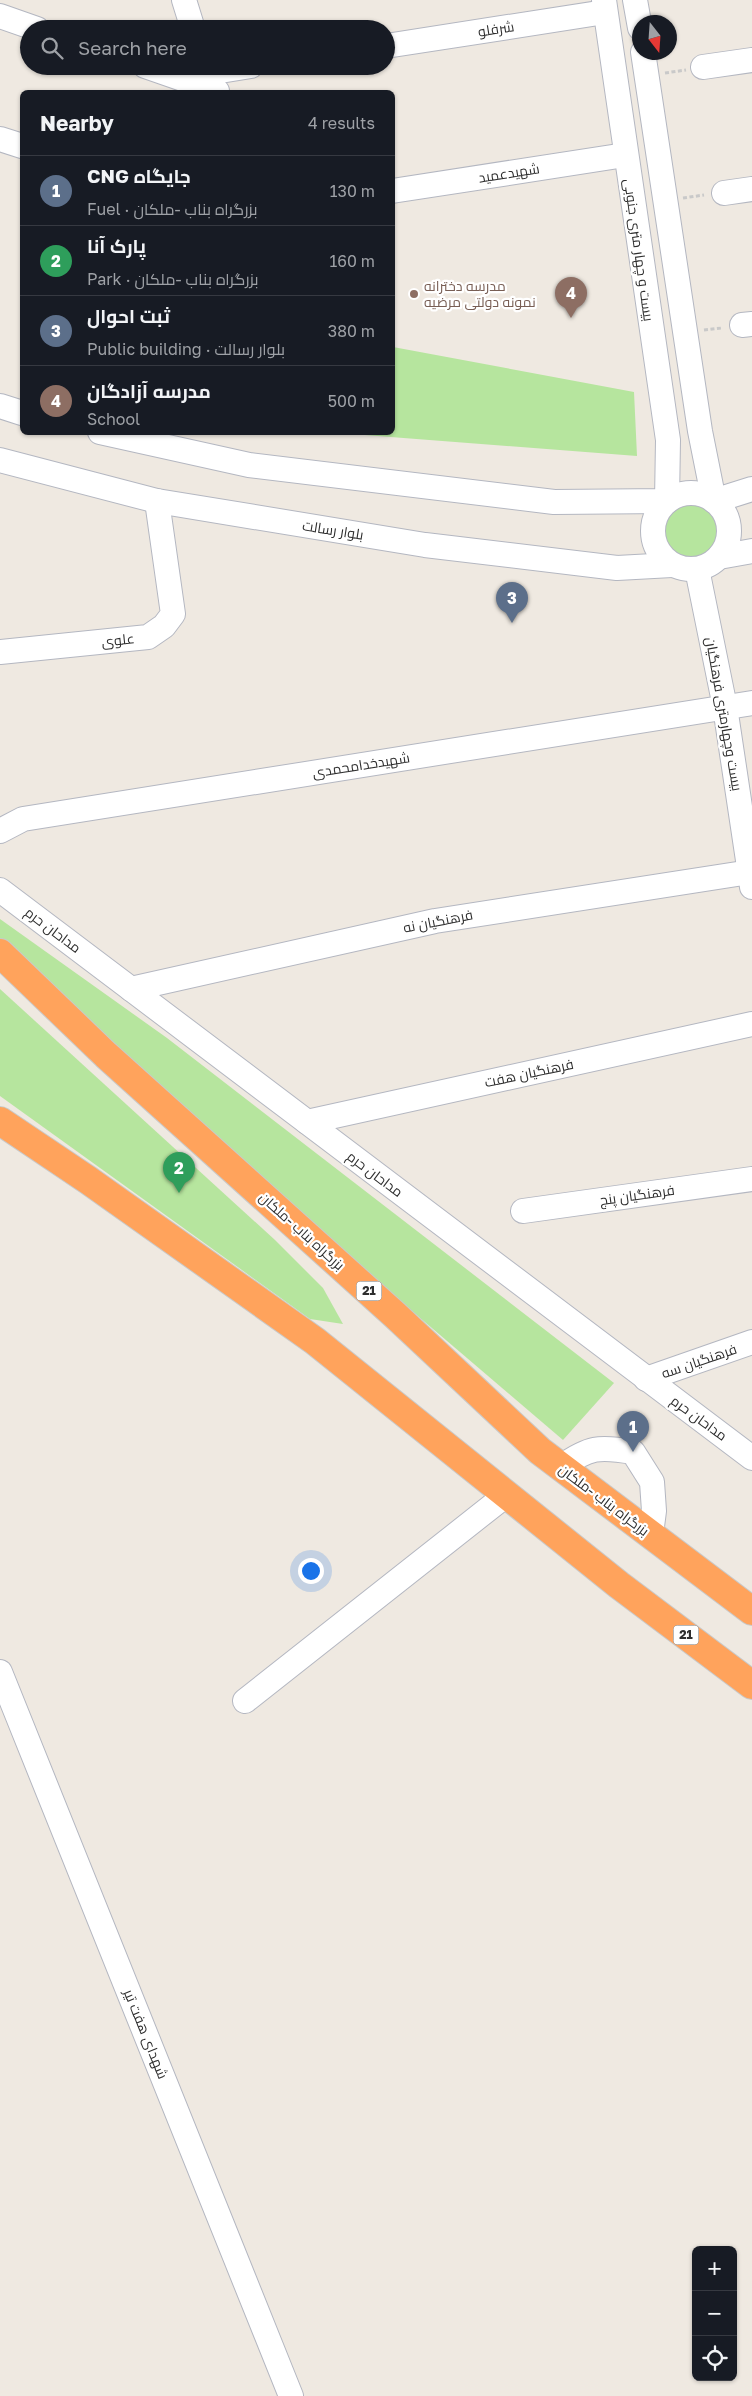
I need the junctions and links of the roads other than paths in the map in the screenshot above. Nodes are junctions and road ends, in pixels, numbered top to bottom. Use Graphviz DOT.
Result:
graph roads {
  1 [pos="184,0"];
  2 [pos="635,0"];
  3 [pos="604,6"];
  4 [pos="638,15"];
  5 [pos="0,16"];
  6 [pos="191,20"];
  7 [pos="20,23"];
  8 [pos="395,44"];
  9 [pos="644,60"];
  10 [pos="752,60"];
  11 [pos="703,67"];
  12 [pos="186,75"];
  13 [pos="228,75"];
  14 [pos="213,81"];
  15 [pos="0,139"];
  16 [pos="20,145"];
  17 [pos="626,155"];
  18 [pos="752,189"];
  19 [pos="395,191"];
  20 [pos="724,193"];
  21 [pos="0,406"];
  22 [pos="20,412"];
  23 [pos="114,435"];
  24 [pos="0,460"];
  25 [pos="752,489"];
  26 [pos="714,500"];
  27 [pos="157,501"];
  28 [pos="667,501"];
  29 [pos="752,551"];
  30 [pos="720,556"];
  31 [pos="672,565"];
  32 [pos="697,569"];
  33 [pos="0,652"];
  34 [pos="752,703"];
  35 [pos="725,707"];
  36 [pos="0,832"];
  37 [pos="751,880"];
  38 [pos="0,890"];
  39 [pos="0,953"];
  40 [pos="131,989"];
  41 [pos="752,1024"];
  42 [pos="0,1121"];
  43 [pos="307,1122"];
  44 [pos="752,1179"];
  45 [pos="523,1211"];
  46 [pos="752,1342"];
  47 [pos="646,1379"];
  48 [pos="752,1458"];
  49 [pos="561,1467"];
  50 [pos="506,1495"];
  51 [pos="650,1534"];
  52 [pos="752,1612"];
  53 [pos="0,1672"];
  54 [pos="752,1685"];
  55 [pos="245,1701"];
  56 [pos="291,2396"];
  1 -- 6 [label="street"];
  2 -- 4 [label="street"];
  3 -- 8 [label="street, شرفلو"];
  3 -- 17 [label="street, بیست و چهار متری جنوبی"];
  5 -- 7 [label="street"];
  9 -- 26 [label="street"];
  10 -- 11 [label="street"];
  12 -- 14 [label="street"];
  13 -- 14 [label="street"];
  15 -- 16 [label="street"];
  17 -- 19 [label="street, شهیدعمید"];
  17 -- 28 [label="street, بیست و چهار متری جنوبی"];
  18 -- 20 [label="street"];
  21 -- 22 [label="street"];
  23 -- 28 [label="street"];
  24 -- 27 [label="street, بلوار رسالت"];
  25 -- 26 [label="street"];
  26 -- 28 [label="street"];
  26 -- 30 [label="street"];
  27 -- 31 [label="street, بلوار رسالت"];
  27 -- 33 [label="street, علوی"];
  28 -- 31 [label="street"];
  29 -- 30 [label="street"];
  30 -- 32 [label="street"];
  31 -- 32 [label="street"];
  32 -- 35 [label="street, بیست وچهارمتری فرهنگیان"];
  34 -- 35 [label="street, شهیدخدامحمدی"];
  35 -- 36 [label="street, شهیدخدامحمدی"];
  35 -- 37 [label="street, بیست وچهارمتری فرهنگیان"];
  37 -- 40 [label="street, فرهنگیان نه"];
  38 -- 40 [label="street, مداحان حرم"];
  39 -- 49 [label="highway, بزرگراه بناب -ملکان / 21"];
  40 -- 43 [label="street, مداحان حرم"];
  41 -- 43 [label="street, فرهنگیان هفت"];
  42 -- 50 [label="highway, 21"];
  43 -- 47 [label="street, مداحان حرم"];
  44 -- 45 [label="street, فرهنگیان پنج"];
  46 -- 47 [label="street, فرهنگیان سه"];
  47 -- 48 [label="street, مداحان حرم"];
  49 -- 51 [label="highway, بزرگراه بناب -ملکان / 21"];
  49 -- 51 [label="street"];
  50 -- 54 [label="highway, 21"];
  50 -- 55 [label="street"];
  51 -- 52 [label="highway, بزرگراه بناب -ملکان / 21"];
  53 -- 56 [label="street, شهدای هفت تیر"];
}
